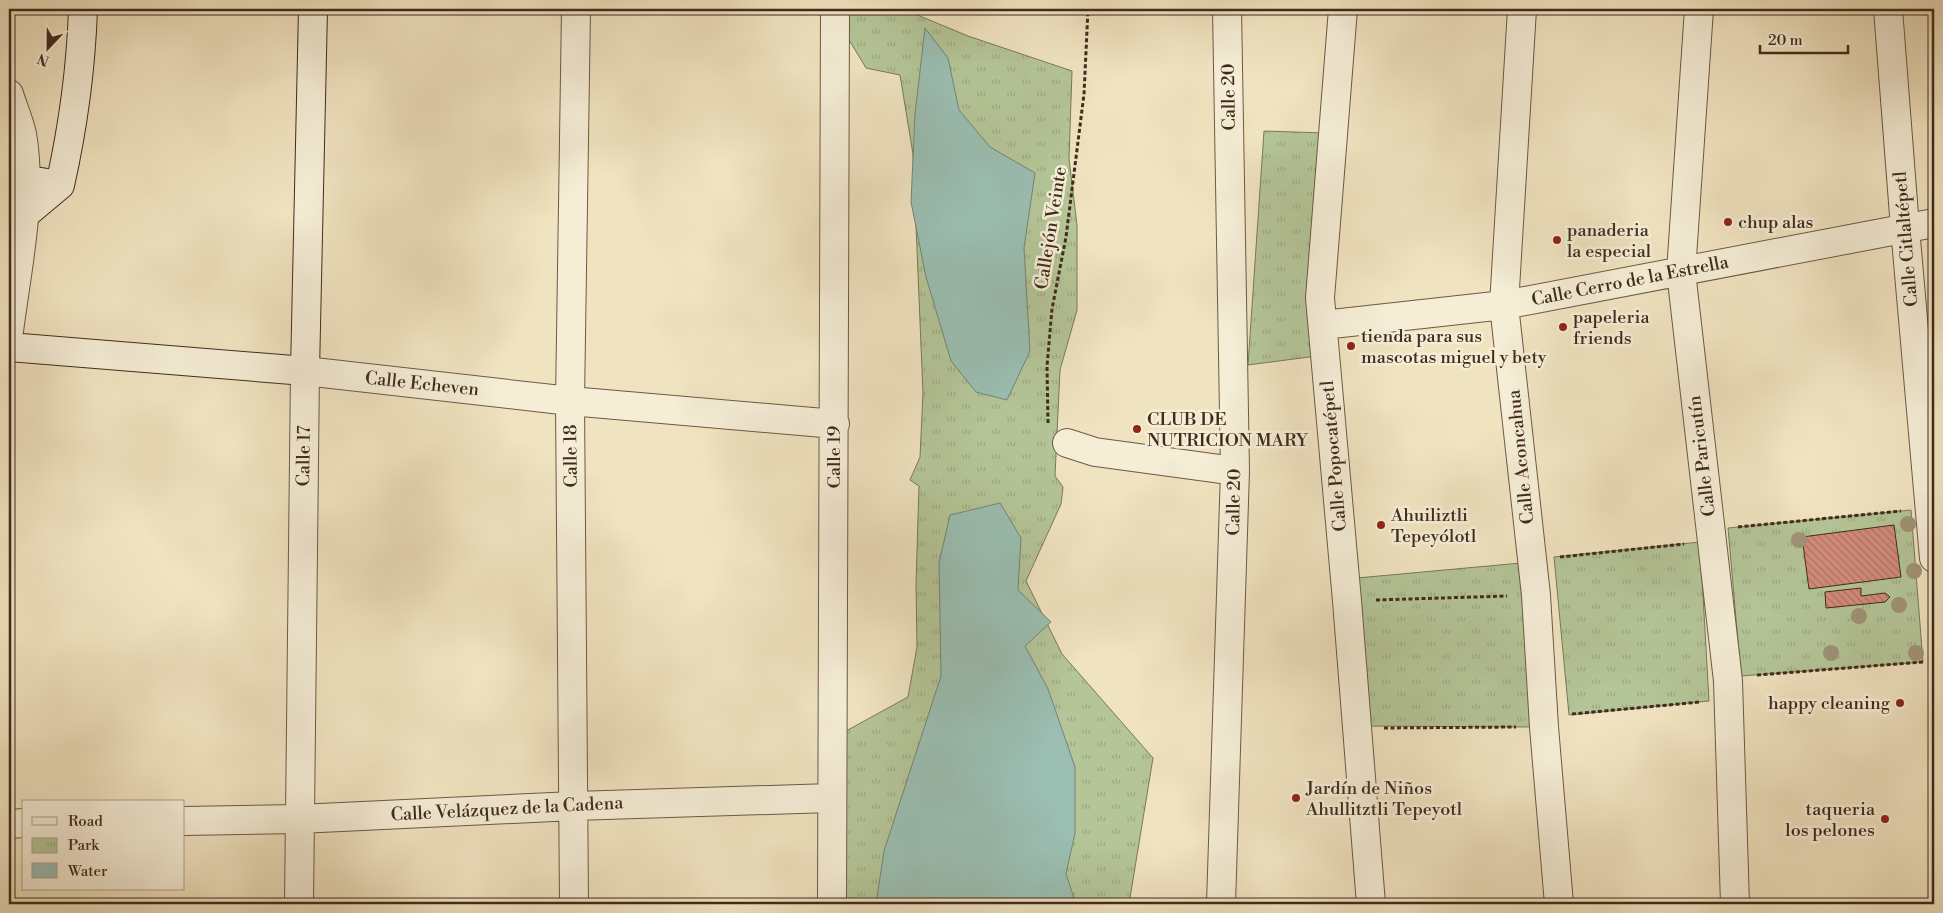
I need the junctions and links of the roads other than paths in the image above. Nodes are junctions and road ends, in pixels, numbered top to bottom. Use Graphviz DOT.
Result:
graph roads {
  1 [pos="83,9"];
  2 [pos="313,9"];
  3 [pos="576,9"];
  4 [pos="835,9"];
  5 [pos="1227,9"];
  6 [pos="1343,9"];
  7 [pos="1522,9"];
  8 [pos="1699,9"];
  9 [pos="1888,9"];
  10 [pos="9,94"];
  11 [pos="17,178"];
  12 [pos="60,185"];
  13 [pos="16,216"];
  14 [pos="1934,223"];
  15 [pos="1905,228"];
  16 [pos="1681,272"];
  17 [pos="1504,305"];
  18 [pos="1323,326"];
  19 [pos="9,332"];
  20 [pos="9,347"];
  21 [pos="305,371"];
  22 [pos="570,401"];
  23 [pos="835,424"];
  24 [pos="1067,443"];
  25 [pos="1236,471"];
  26 [pos="1934,558"];
  27 [pos="831,798"];
  28 [pos="574,806"];
  29 [pos="299,819"];
  30 [pos="185,821"];
  31 [pos="22,823"];
  32 [pos="9,824"];
  33 [pos="299,904"];
  34 [pos="574,904"];
  35 [pos="832,904"];
  36 [pos="1221,904"];
  37 [pos="1371,904"];
  38 [pos="1559,904"];
  39 [pos="1735,904"];
  1 -- 12 [label="street"];
  2 -- 21 [label="street, Calle 17"];
  3 -- 22 [label="street, Calle 18"];
  4 -- 23 [label="street, Calle 19"];
  5 -- 25 [label="street, Calle 20"];
  6 -- 18 [label="street, Calle Popocatépetl"];
  7 -- 17 [label="street, Calle Aconcahua"];
  8 -- 16 [label="street, Calle Paricutín"];
  9 -- 15 [label="street, Calle Citlaltépetl"];
  10 -- 11 [label="street"];
  11 -- 12 [label="street"];
  11 -- 13 [label="street"];
  12 -- 13 [label="street"];
  13 -- 19 [label="street"];
  14 -- 15 [label="street, Calle Cerro de la Estrella"];
  15 -- 16 [label="street, Calle Cerro de la Estrella"];
  15 -- 26 [label="street, Calle Citlaltépetl"];
  16 -- 17 [label="street, Calle Cerro de la Estrella"];
  16 -- 39 [label="street, Calle Paricutín"];
  17 -- 18 [label="street, Calle Cerro de la Estrella"];
  17 -- 38 [label="street, Calle Aconcahua"];
  18 -- 37 [label="street, Calle Popocatépetl"];
  20 -- 21 [label="street, Calle Echeven"];
  21 -- 22 [label="street, Calle Echeven"];
  21 -- 29 [label="street, Calle 17"];
  22 -- 23 [label="street, Calle Echeven"];
  22 -- 28 [label="street, Calle 18"];
  23 -- 27 [label="street, Calle 19"];
  24 -- 25 [label="street"];
  25 -- 36 [label="street, Calle 20"];
  27 -- 28 [label="street, Calle Velázquez de la Cadena"];
  27 -- 35 [label="street, Calle 19"];
  28 -- 29 [label="street, Calle Velázquez de la Cadena"];
  28 -- 34 [label="street, Calle 18"];
  29 -- 30 [label="street, Calle Velázquez de la Cadena"];
  29 -- 33 [label="street, Calle 17"];
  31 -- 32 [label="street"];
}
